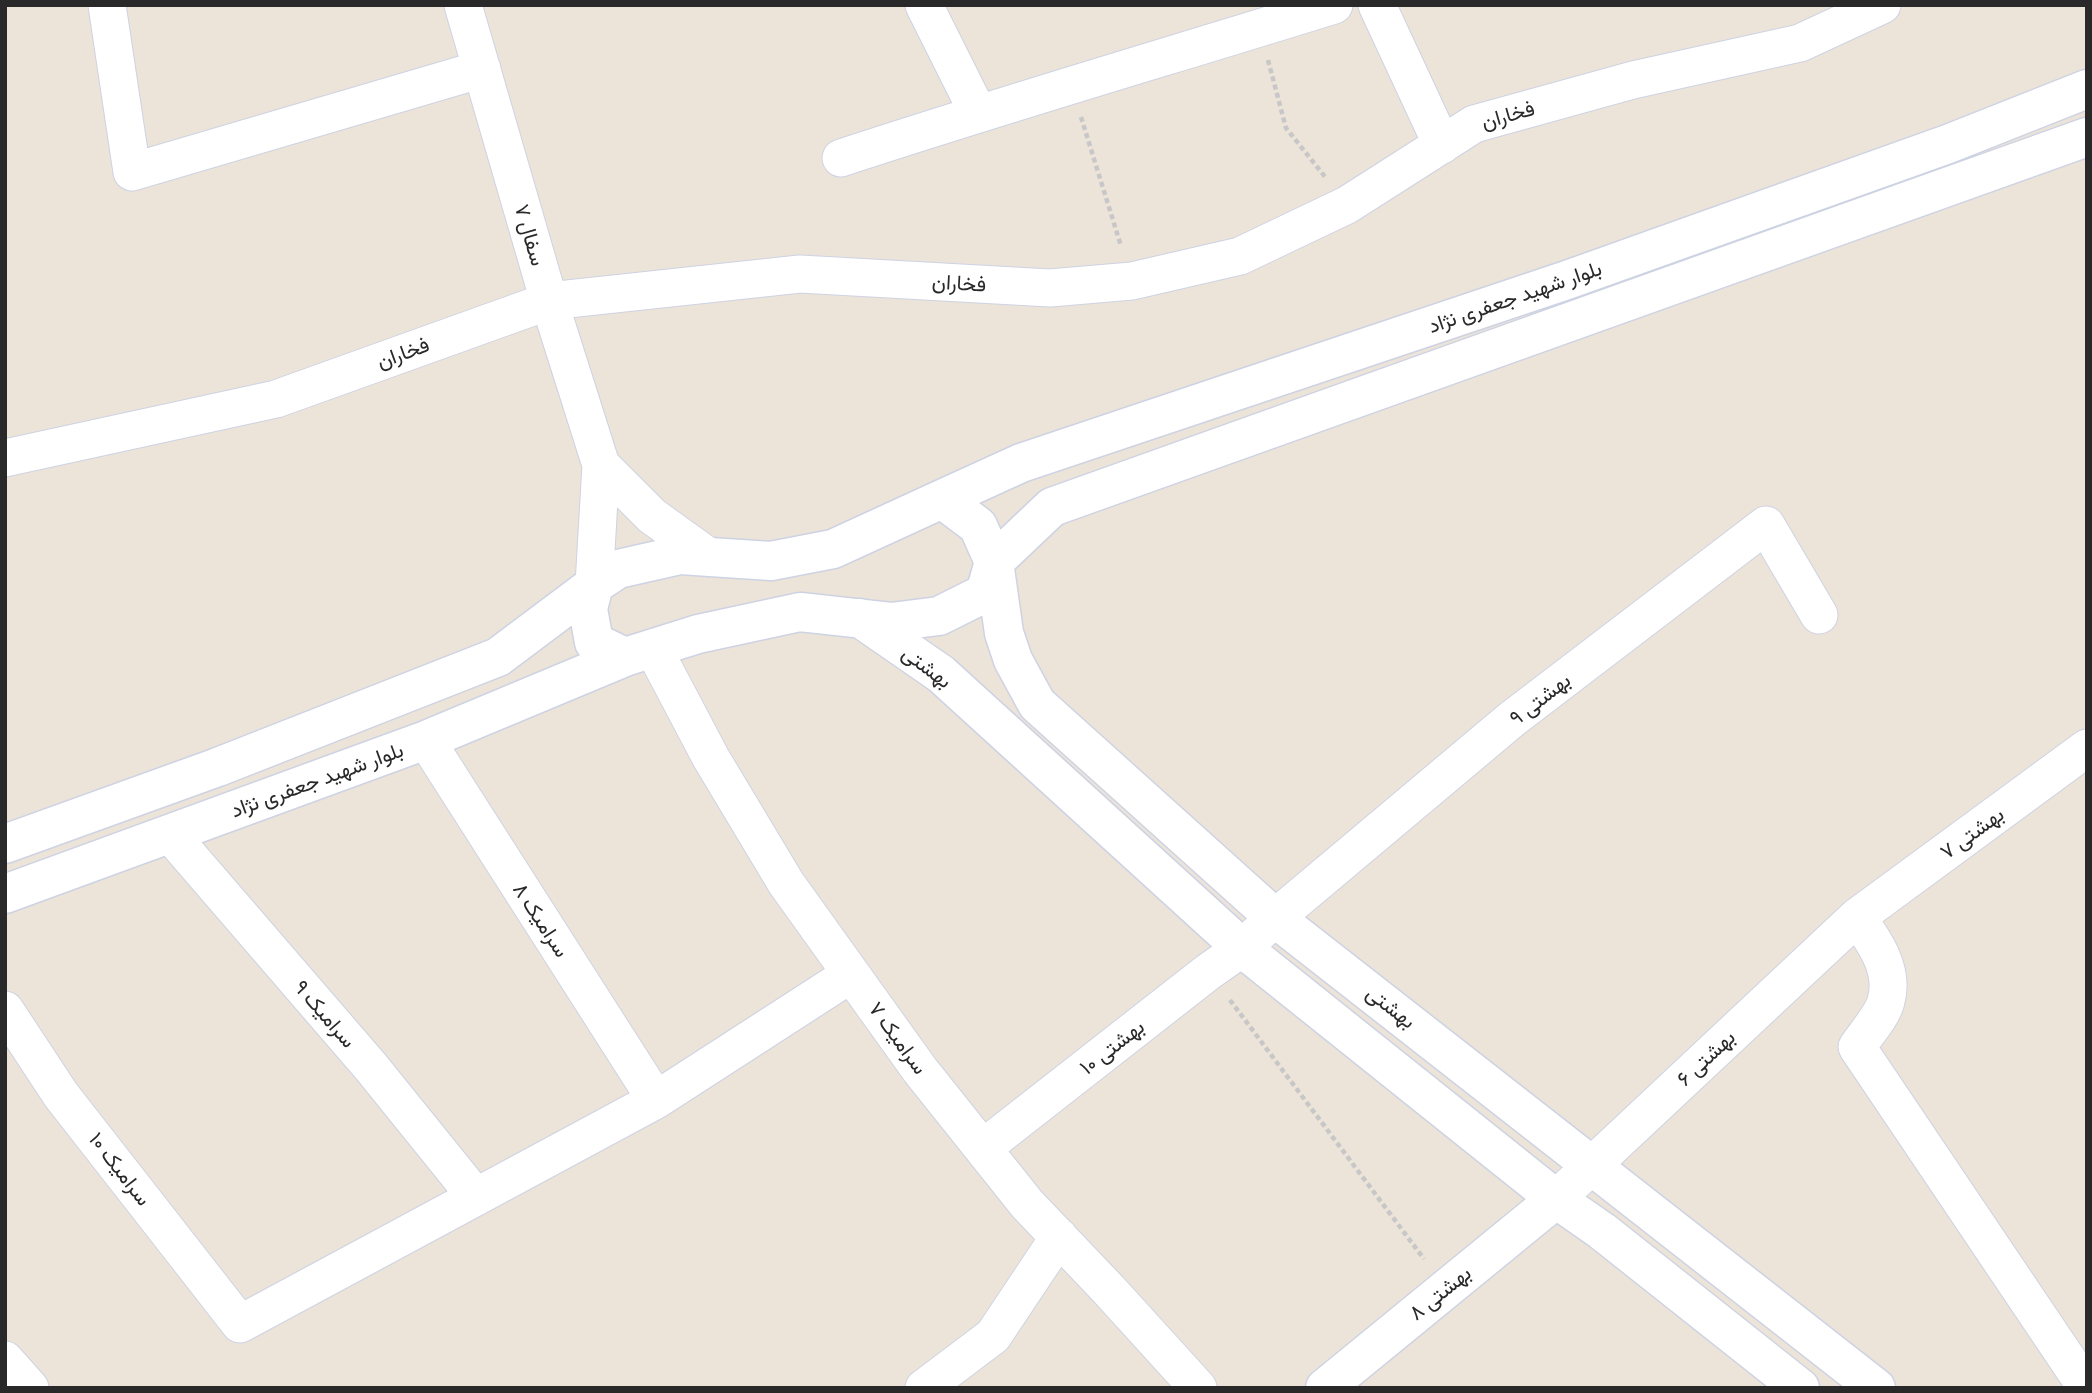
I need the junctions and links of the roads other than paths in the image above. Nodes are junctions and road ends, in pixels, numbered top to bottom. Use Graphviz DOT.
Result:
graph roads {
  1 [pos="107,5"];
  2 [pos="463,5"];
  3 [pos="924,5"];
  4 [pos="1334,5"];
  5 [pos="1377,5"];
  6 [pos="1882,5"];
  7 [pos="482,69"];
  8 [pos="2087,89"];
  9 [pos="978,113"];
  10 [pos="2087,137"];
  11 [pos="1442,145"];
  12 [pos="841,158"];
  13 [pos="549,301"];
  14 [pos="5,458"];
  15 [pos="601,465"];
  16 [pos="942,499"];
  17 [pos="709,557"];
  18 [pos="993,562"];
  19 [pos="594,585"];
  20 [pos="1819,615"];
  21 [pos="860,618"];
  22 [pos="639,653"];
  23 [pos="426,740"];
  24 [pos="2087,748"];
  25 [pos="218,767"];
  26 [pos="234,811"];
  27 [pos="170,834"];
  28 [pos="5,844"];
  29 [pos="5,894"];
  30 [pos="1857,917"];
  31 [pos="1275,918"];
  32 [pos="1242,948"];
  33 [pos="851,974"];
  34 [pos="5,1010"];
  35 [pos="656,1100"];
  36 [pos="983,1148"];
  37 [pos="1593,1164"];
  38 [pos="476,1197"];
  39 [pos="1556,1199"];
  40 [pos="1059,1237"];
  41 [pos="5,1360"];
  42 [pos="2083,1384"];
  43 [pos="30,1388"];
  44 [pos="924,1388"];
  45 [pos="1198,1388"];
  46 [pos="1325,1388"];
  47 [pos="1800,1388"];
  48 [pos="1876,1388"];
  1 -- 7 [label="street"];
  2 -- 7 [label="street, سفال ۷"];
  3 -- 9 [label="street"];
  4 -- 9 [label="street"];
  5 -- 11 [label="street"];
  6 -- 11 [label="street, فخاران"];
  7 -- 13 [label="street, سفال ۷"];
  8 -- 16 [label="main road, بلوار شهید جعفری نژاد"];
  9 -- 12 [label="street"];
  10 -- 18 [label="main road, بلوار شهید جعفری نژاد"];
  11 -- 13 [label="street, فخاران"];
  13 -- 14 [label="street, فخاران"];
  13 -- 15 [label="street, سفال ۷"];
  15 -- 17 [label="street"];
  15 -- 19 [label="street"];
  16 -- 17 [label="main road, بلوار شهید جعفری نژاد"];
  16 -- 18 [label="main road, بهشتی"];
  17 -- 19 [label="main road, بلوار شهید جعفری نژاد"];
  18 -- 21 [label="main road, بلوار شهید جعفری نژاد"];
  18 -- 31 [label="main road, بهشتی"];
  19 -- 22 [label="main road"];
  19 -- 25 [label="main road"];
  20 -- 31 [label="street, بهشتی ۹"];
  21 -- 22 [label="main road, بلوار شهید جعفری نژاد"];
  21 -- 32 [label="main road, بهشتی"];
  22 -- 23 [label="main road, بلوار شهید جعفری نژاد"];
  22 -- 33 [label="street, سرامیک ۷"];
  23 -- 26 [label="main road, بلوار شهید جعفری نژاد"];
  23 -- 35 [label="street, سرامیک ۸"];
  24 -- 30 [label="street, بهشتی ۷"];
  25 -- 26 [label="main road"];
  25 -- 28 [label="main road"];
  26 -- 27 [label="main road, بلوار شهید جعفری نژاد"];
  27 -- 29 [label="main road, بلوار شهید جعفری نژاد"];
  27 -- 38 [label="street, سرامیک ۹"];
  30 -- 37 [label="street, بهشتی ۶"];
  30 -- 42 [label="street"];
  31 -- 32 [label="street, بهشتی ۹"];
  31 -- 37 [label="main road, بهشتی"];
  32 -- 36 [label="street, بهشتی ۱۰"];
  32 -- 39 [label="main road, بهشتی"];
  33 -- 35 [label="street"];
  33 -- 36 [label="street, سرامیک ۷"];
  34 -- 38 [label="street, سرامیک ۱۰"];
  35 -- 38 [label="street"];
  36 -- 40 [label="street, سرامیک ۷"];
  37 -- 39 [label="street, بهشتی ۶"];
  37 -- 48 [label="main road, بهشتی"];
  39 -- 46 [label="main road, بهشتی ۸"];
  39 -- 47 [label="main road, بهشتی"];
  40 -- 44 [label="street"];
  40 -- 45 [label="street, سرامیک ۷"];
  41 -- 43 [label="street"];
}
